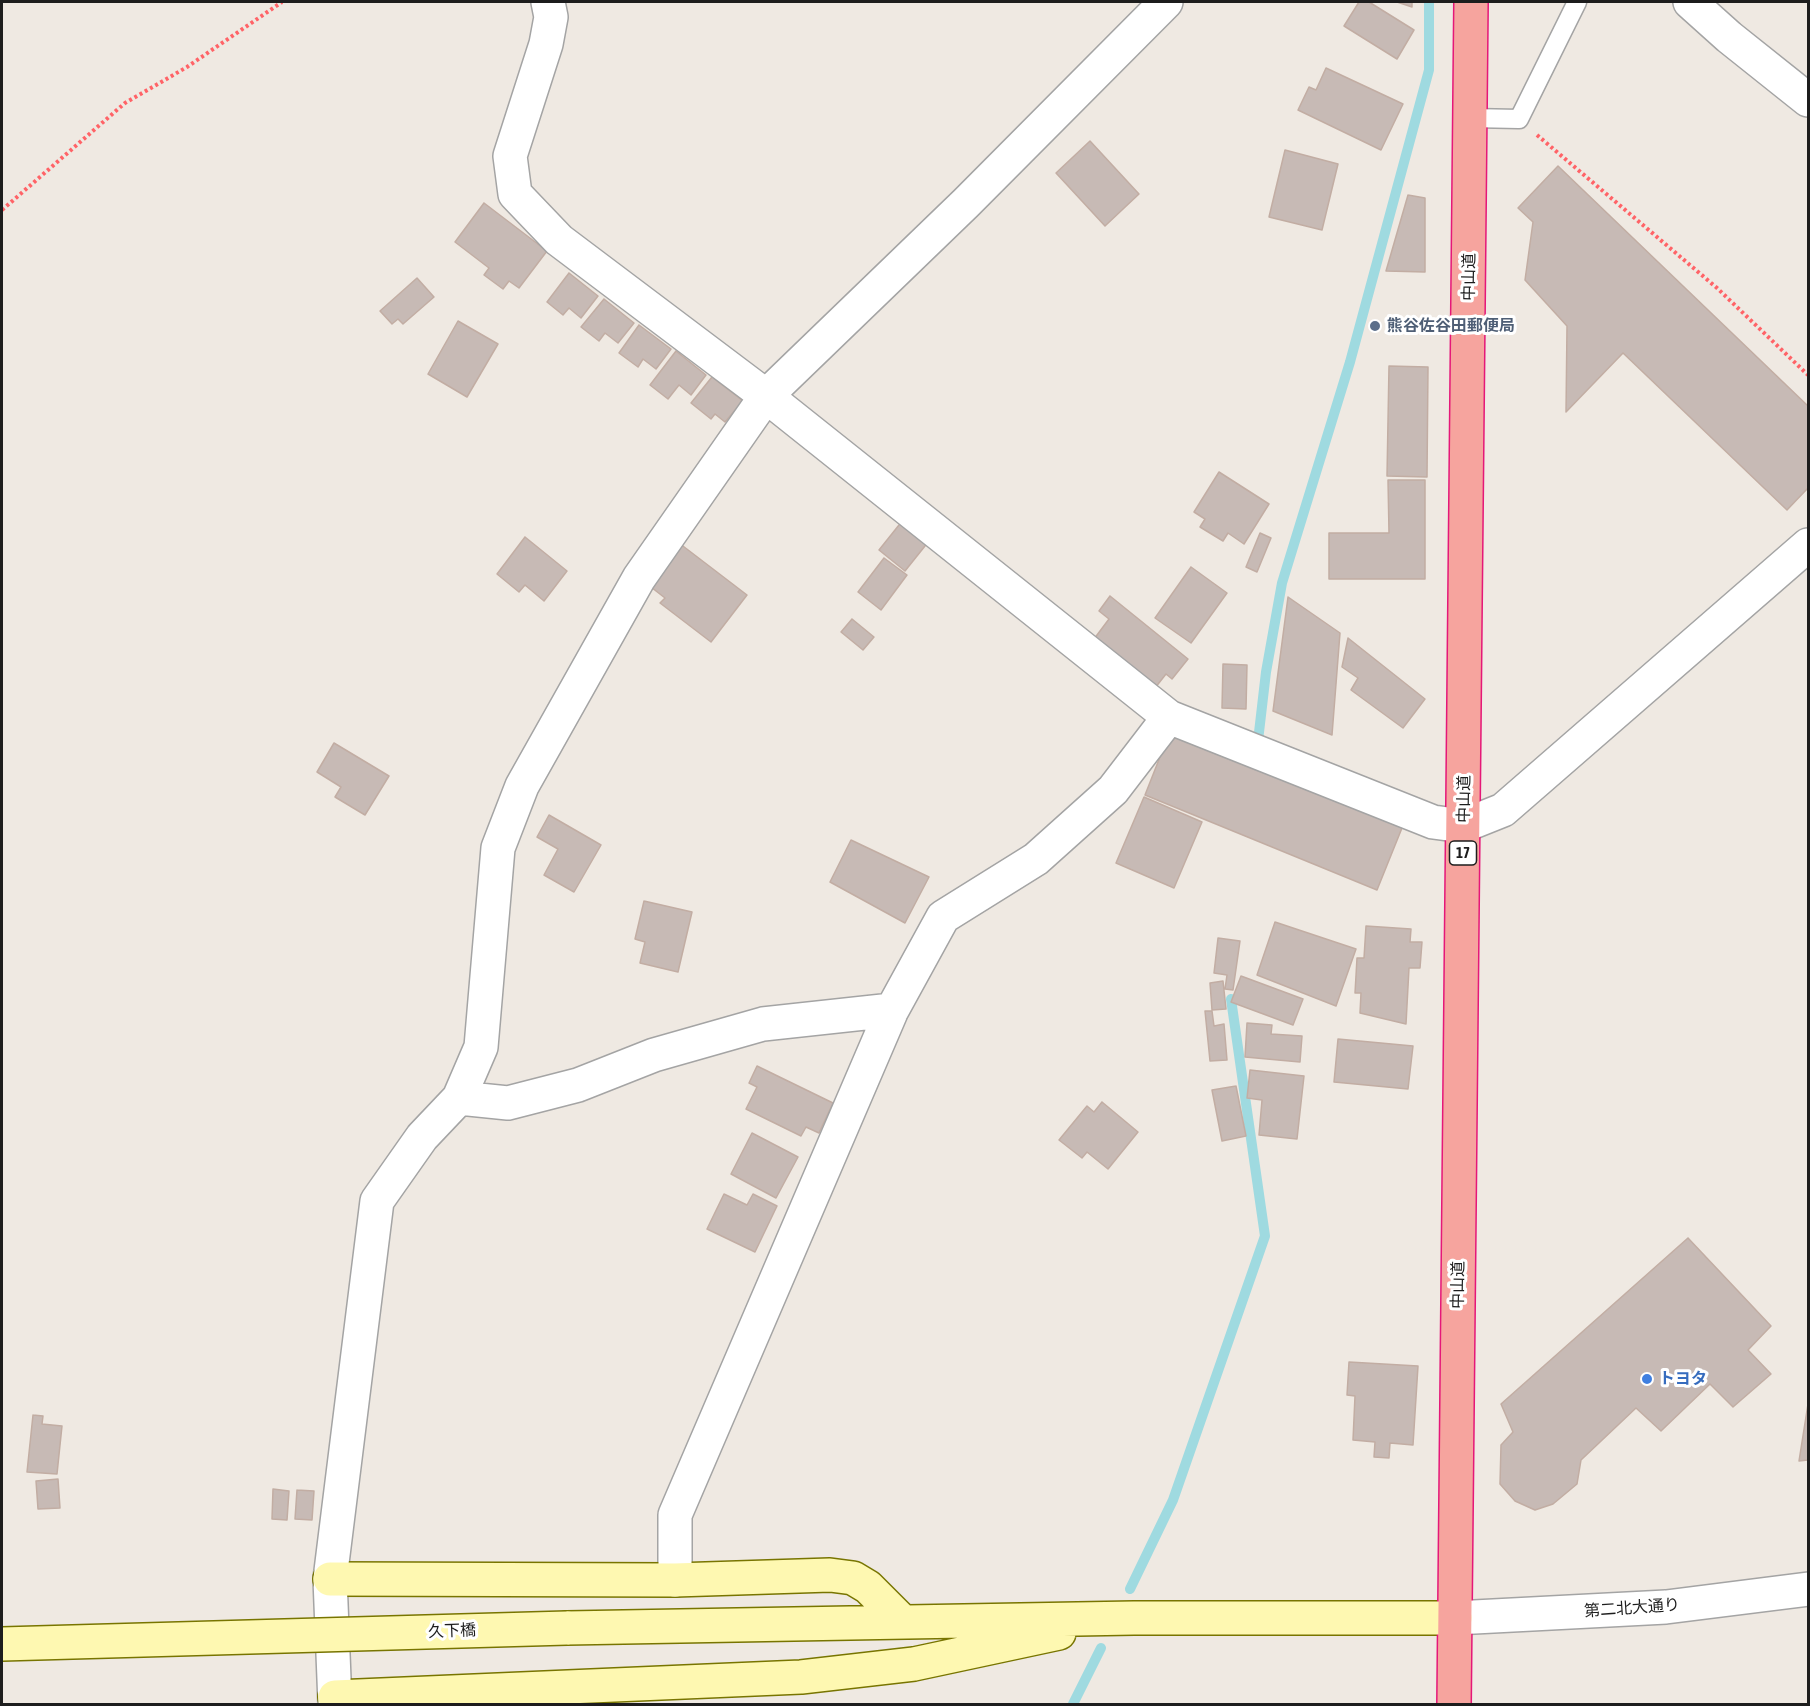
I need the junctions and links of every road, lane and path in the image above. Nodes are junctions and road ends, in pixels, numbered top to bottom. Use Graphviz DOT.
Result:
graph roads {
  1 [pos="282,2"];
  2 [pos="548,2"];
  3 [pos="1166,2"];
  4 [pos="1472,2"];
  5 [pos="1578,2"];
  6 [pos="1690,2"];
  7 [pos="1809,100"];
  8 [pos="1471,118"];
  9 [pos="1519,119"];
  10 [pos="2,210"];
  11 [pos="1809,375"];
  12 [pos="766,396"];
  13 [pos="1809,545"];
  14 [pos="1169,717"];
  15 [pos="1464,826"];
  16 [pos="892,1010"];
  17 [pos="459,1098"];
  18 [pos="330,1579"];
  19 [pos="675,1580"];
  20 [pos="1809,1589"];
  21 [pos="1134,1618"];
  22 [pos="1455,1618"];
  23 [pos="903,1622"];
  24 [pos="2,1644"];
  25 [pos="335,1701"];
  26 [pos="1454,1704"];
  1 -- 10 [label="path"];
  2 -- 12 [label="street"];
  3 -- 12 [label="street"];
  4 -- 8 [label="highway, 中山道 / 17"];
  5 -- 9 [label="lane"];
  6 -- 7 [label="street"];
  8 -- 9 [label="lane"];
  8 -- 15 [label="highway, 中山道 / 17"];
  9 -- 11 [label="path"];
  12 -- 14 [label="street"];
  12 -- 17 [label="street"];
  13 -- 15 [label="street"];
  14 -- 15 [label="street"];
  14 -- 16 [label="street"];
  15 -- 22 [label="highway, 中山道 / 17"];
  16 -- 17 [label="street"];
  16 -- 19 [label="street"];
  17 -- 18 [label="street"];
  18 -- 19 [label="main road"];
  18 -- 25 [label="street"];
  19 -- 23 [label="main road"];
  20 -- 22 [label="street, 第二北大通り"];
  21 -- 22 [label="main road"];
  21 -- 23 [label="main road, 久下橋"];
  21 -- 25 [label="main road"];
  22 -- 26 [label="highway, 中山道 / 17"];
  23 -- 24 [label="main road, 久下橋, bridge"];
}
